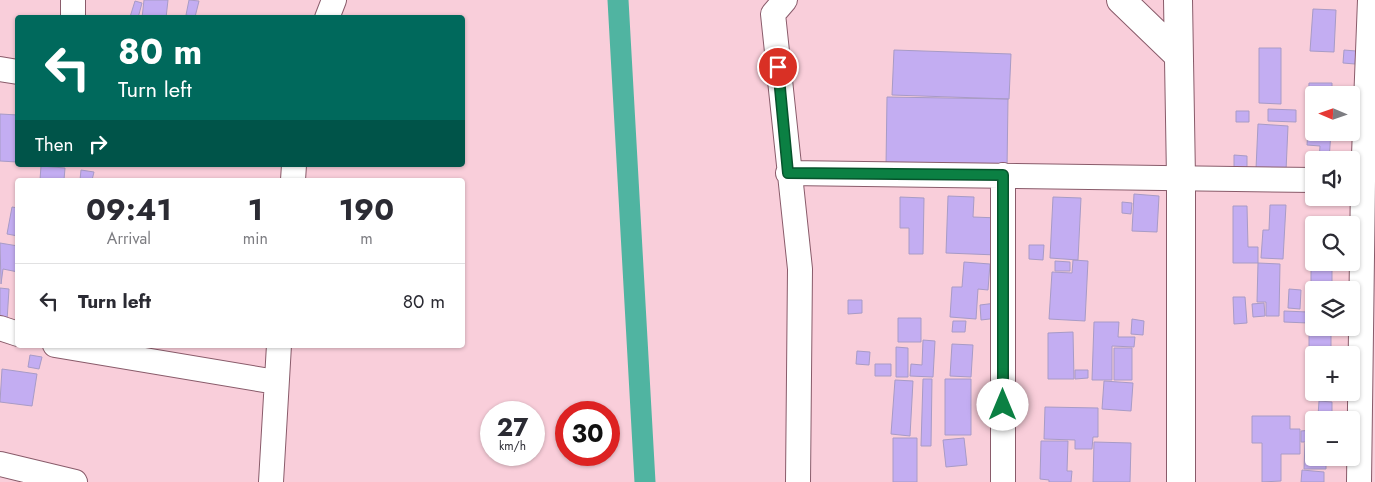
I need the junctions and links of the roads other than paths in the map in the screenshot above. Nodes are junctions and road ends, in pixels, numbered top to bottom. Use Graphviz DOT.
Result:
graph roads {
  1 [pos="73,0"];
  2 [pos="334,0"];
  3 [pos="785,0"];
  4 [pos="1121,0"];
  5 [pos="1178,0"];
  6 [pos="1370,0"];
  7 [pos="72,15"];
  8 [pos="328,15"];
  9 [pos="1177,54"];
  10 [pos="0,69"];
  11 [pos="15,72"];
  12 [pos="788,173"];
  13 [pos="1003,175"];
  14 [pos="1181,178"];
  15 [pos="1305,180"];
  16 [pos="1363,181"];
  17 [pos="0,328"];
  18 [pos="15,333"];
  19 [pos="73,348"];
  20 [pos="279,348"];
  21 [pos="276,382"];
  22 [pos="0,464"];
  23 [pos="75,482"];
  24 [pos="271,482"];
  25 [pos="798,482"];
  26 [pos="1003,482"];
  27 [pos="1181,482"];
  28 [pos="1359,482"];
  1 -- 7 [label="street"];
  2 -- 8 [label="street"];
  3 -- 12 [label="street"];
  4 -- 9 [label="main road"];
  5 -- 9 [label="main road"];
  6 -- 16 [label="street"];
  9 -- 14 [label="main road"];
  10 -- 11 [label="street"];
  12 -- 13 [label="street"];
  12 -- 25 [label="street"];
  13 -- 14 [label="street"];
  13 -- 26 [label="street"];
  14 -- 15 [label="street"];
  14 -- 27 [label="main road"];
  16 -- 28 [label="street"];
  17 -- 18 [label="street"];
  19 -- 21 [label="street"];
  20 -- 21 [label="street"];
  21 -- 24 [label="street"];
  22 -- 23 [label="street"];
}
